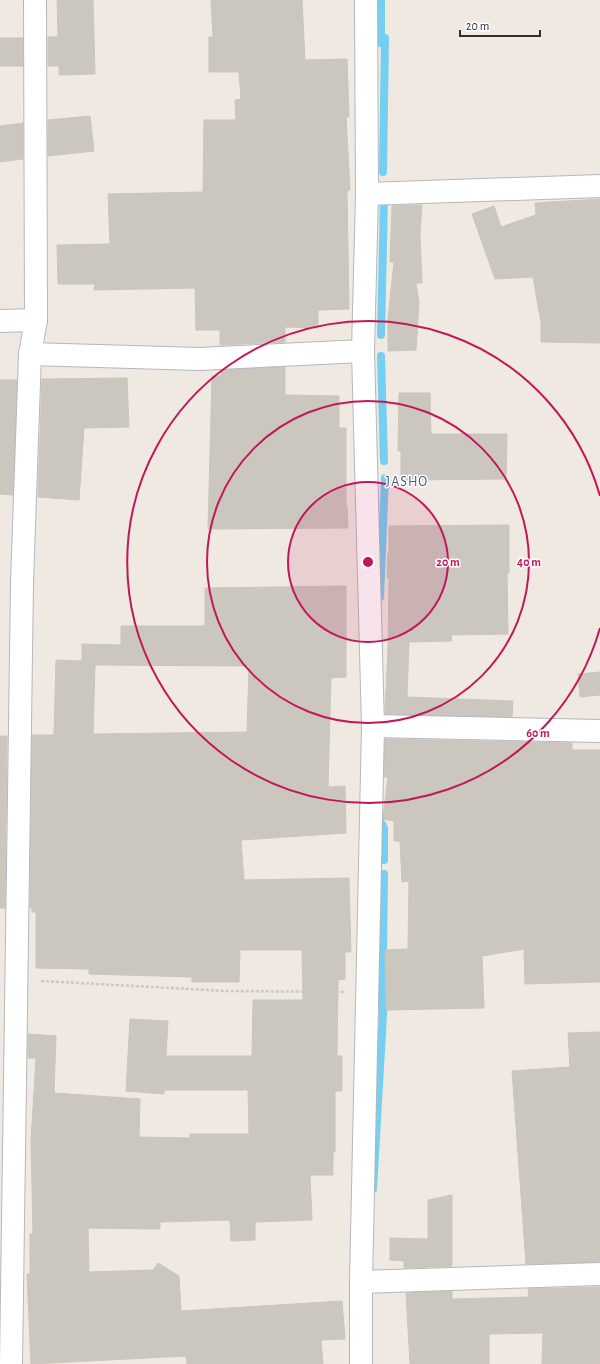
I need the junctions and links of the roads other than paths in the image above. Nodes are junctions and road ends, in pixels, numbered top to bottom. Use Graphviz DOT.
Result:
graph roads {
  1 [pos="35,0"];
  2 [pos="366,0"];
  3 [pos="600,186"];
  4 [pos="367,194"];
  5 [pos="36,320"];
  6 [pos="0,321"];
  7 [pos="363,351"];
  8 [pos="30,354"];
  9 [pos="373,726"];
  10 [pos="600,730"];
  11 [pos="600,1274"];
  12 [pos="361,1282"];
  13 [pos="11,1364"];
  14 [pos="361,1364"];
  1 -- 5 [label="street"];
  2 -- 4 [label="street"];
  3 -- 4 [label="street"];
  4 -- 7 [label="street"];
  5 -- 6 [label="street"];
  5 -- 8 [label="street"];
  7 -- 8 [label="street"];
  7 -- 9 [label="street"];
  8 -- 13 [label="street"];
  9 -- 10 [label="street"];
  9 -- 12 [label="street"];
  11 -- 12 [label="street"];
  12 -- 14 [label="street"];
}
